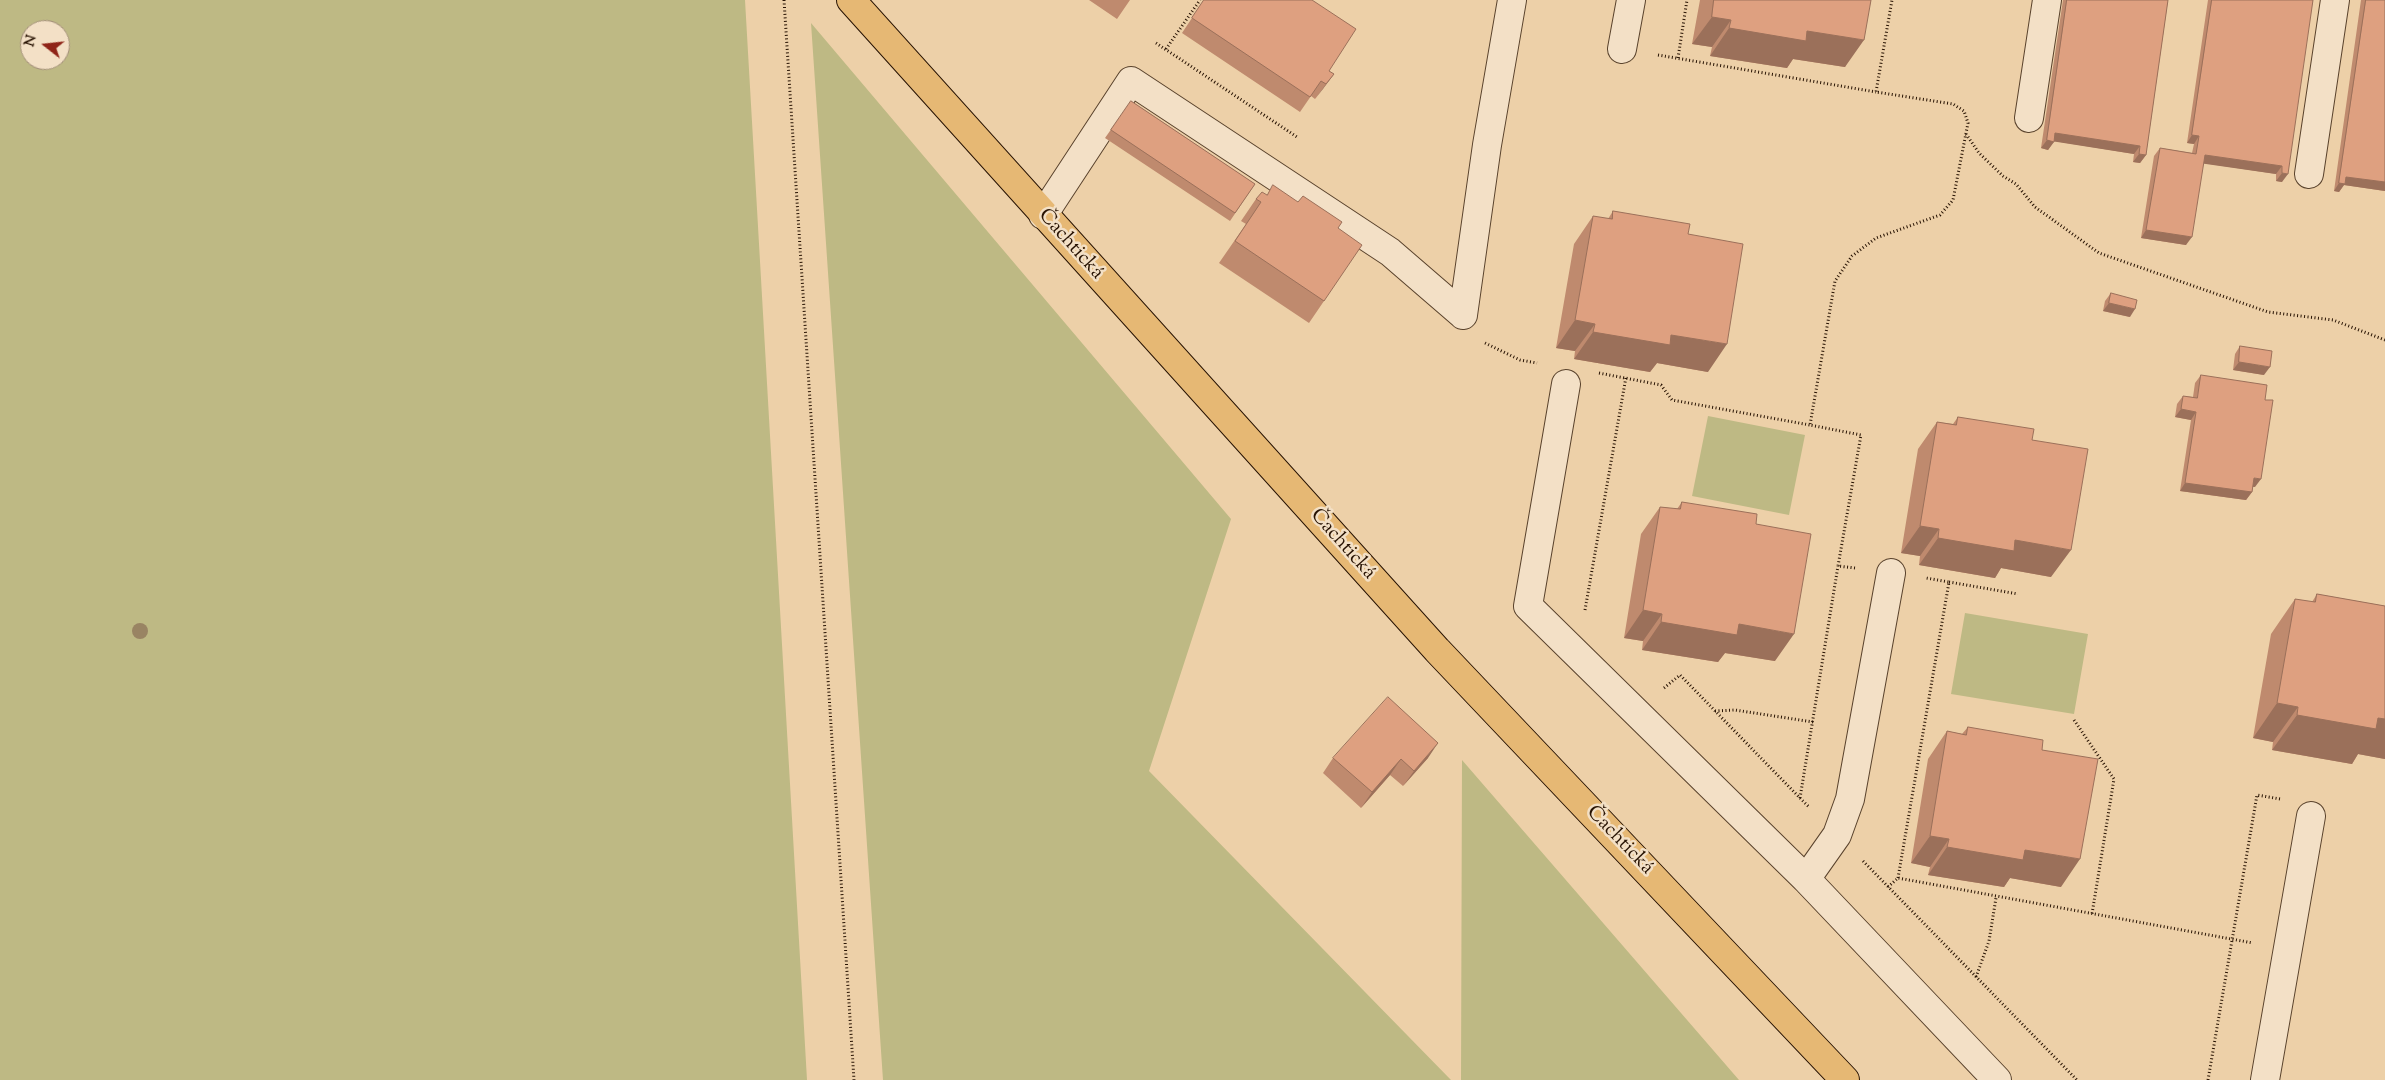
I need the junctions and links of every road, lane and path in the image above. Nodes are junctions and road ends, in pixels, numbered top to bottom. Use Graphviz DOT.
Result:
graph roads {
  1 [pos="784,0"];
  2 [pos="851,0"];
  3 [pos="1200,0"];
  4 [pos="1512,0"];
  5 [pos="1631,0"];
  6 [pos="1687,0"];
  7 [pos="1892,0"];
  8 [pos="2047,0"];
  9 [pos="2335,0"];
  10 [pos="1156,43"];
  11 [pos="1622,48"];
  12 [pos="1166,49"];
  13 [pos="1678,58"];
  14 [pos="1876,92"];
  15 [pos="2029,118"];
  16 [pos="1966,134"];
  17 [pos="1297,137"];
  18 [pos="2309,174"];
  19 [pos="1043,215"];
  20 [pos="2385,340"];
  21 [pos="1482,341"];
  22 [pos="1567,376"];
  23 [pos="1626,377"];
  24 [pos="1810,425"];
  25 [pos="1838,566"];
  26 [pos="1891,573"];
  27 [pos="1949,582"];
  28 [pos="2018,594"];
  29 [pos="1585,612"];
  30 [pos="1662,690"];
  31 [pos="1715,711"];
  32 [pos="2074,720"];
  33 [pos="1813,722"];
  34 [pos="2284,800"];
  35 [pos="2310,816"];
  36 [pos="1859,857"];
  37 [pos="1898,878"];
  38 [pos="1806,879"];
  39 [pos="1888,887"];
  40 [pos="1996,898"];
  41 [pos="2092,914"];
  42 [pos="2232,940"];
  43 [pos="2288,950"];
  44 [pos="1976,977"];
  45 [pos="854,1080"];
  46 [pos="1845,1080"];
  47 [pos="1997,1080"];
  48 [pos="2077,1080"];
  49 [pos="2208,1080"];
  50 [pos="2265,1080"];
  1 -- 45 [label="path"];
  2 -- 19 [label="main road, Čachtická"];
  3 -- 12 [label="path"];
  4 -- 19 [label="street"];
  5 -- 11 [label="street"];
  6 -- 13 [label="path"];
  7 -- 14 [label="path"];
  8 -- 15 [label="street"];
  9 -- 18 [label="street"];
  10 -- 12 [label="path"];
  11 -- 13 [label="path"];
  12 -- 17 [label="path"];
  13 -- 14 [label="path"];
  14 -- 16 [label="path"];
  16 -- 20 [label="path"];
  16 -- 24 [label="path"];
  19 -- 46 [label="main road, Čachtická"];
  21 -- 22 [label="path"];
  22 -- 23 [label="path"];
  22 -- 38 [label="street"];
  23 -- 24 [label="path"];
  23 -- 29 [label="path"];
  24 -- 25 [label="path"];
  25 -- 26 [label="path"];
  25 -- 33 [label="path"];
  26 -- 27 [label="path"];
  26 -- 38 [label="street"];
  27 -- 28 [label="path"];
  27 -- 37 [label="path"];
  30 -- 31 [label="path"];
  31 -- 33 [label="path"];
  31 -- 33 [label="path"];
  32 -- 41 [label="path"];
  34 -- 42 [label="path"];
  35 -- 43 [label="street"];
  36 -- 39 [label="path"];
  37 -- 39 [label="path"];
  37 -- 40 [label="path"];
  38 -- 47 [label="street"];
  39 -- 44 [label="path"];
  40 -- 41 [label="path"];
  40 -- 44 [label="path"];
  41 -- 42 [label="path"];
  42 -- 43 [label="path"];
  42 -- 49 [label="path"];
  43 -- 50 [label="street"];
  44 -- 48 [label="path"];
}
